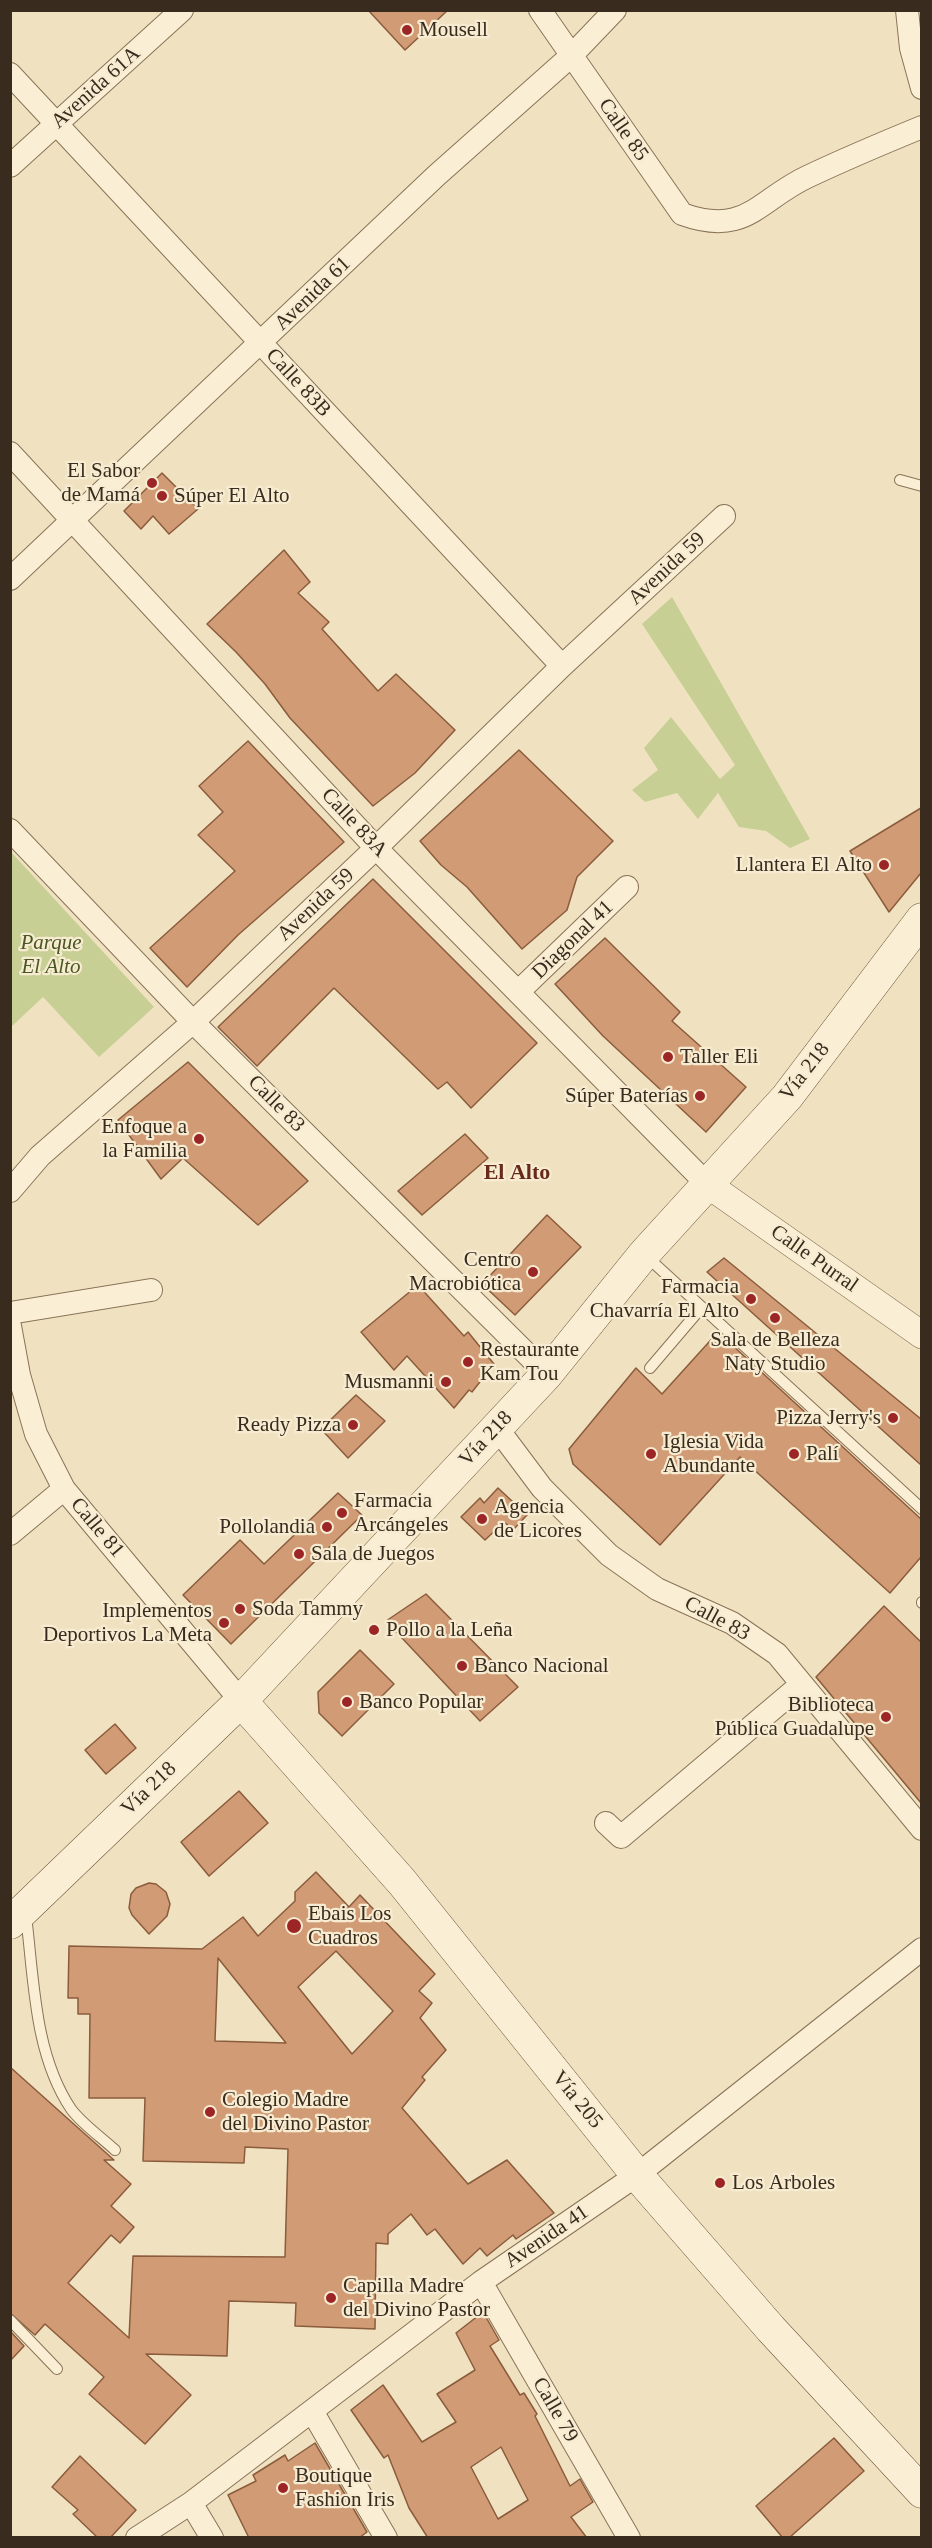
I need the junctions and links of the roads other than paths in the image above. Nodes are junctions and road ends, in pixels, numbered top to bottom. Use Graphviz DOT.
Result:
graph roads {
  1 [pos="182,10"];
  2 [pos="540,10"];
  3 [pos="615,10"];
  4 [pos="907,10"];
  5 [pos="571,56"];
  6 [pos="10,74"];
  7 [pos="921,88"];
  8 [pos="57,124"];
  9 [pos="921,127"];
  10 [pos="10,166"];
  11 [pos="261,344"];
  12 [pos="10,453"];
  13 [pos="900,480"];
  14 [pos="921,486"];
  15 [pos="724,516"];
  16 [pos="74,519"];
  17 [pos="10,579"];
  18 [pos="562,666"];
  19 [pos="10,830"];
  20 [pos="376,848"];
  21 [pos="627,887"];
  22 [pos="921,919"];
  23 [pos="519,992"];
  24 [pos="193,1022"];
  25 [pos="707,1184"];
  26 [pos="10,1191"];
  27 [pos="644,1254"];
  28 [pos="151,1290"];
  29 [pos="702,1307"];
  30 [pos="10,1313"];
  31 [pos="10,1326"];
  32 [pos="921,1335"];
  33 [pos="650,1368"];
  34 [pos="547,1374"];
  35 [pos="497,1428"];
  36 [pos="64,1489"];
  37 [pos="921,1509"];
  38 [pos="10,1534"];
  39 [pos="802,1684"];
  40 [pos="241,1701"];
  41 [pos="606,1823"];
  42 [pos="921,1829"];
  43 [pos="18,1916"];
  44 [pos="921,1949"];
  45 [pos="115,2150"];
  46 [pos="637,2175"];
  47 [pos="481,2282"];
  48 [pos="10,2320"];
  49 [pos="57,2369"];
  50 [pos="312,2411"];
  51 [pos="921,2492"];
  52 [pos="191,2503"];
  53 [pos="137,2538"];
  54 [pos="212,2538"];
  55 [pos="386,2538"];
  56 [pos="629,2538"];
  1 -- 8 [label="street, Avenida 61A"];
  2 -- 5 [label="street, Calle 85"];
  3 -- 5 [label="street, Avenida 61"];
  4 -- 7 [label="street"];
  5 -- 9 [label="street, Calle 85"];
  5 -- 11 [label="street, Avenida 61"];
  6 -- 8 [label="street, Calle 83B"];
  8 -- 10 [label="street, Avenida 61A"];
  8 -- 11 [label="street, Calle 83B"];
  11 -- 16 [label="street, Avenida 61"];
  11 -- 18 [label="street, Calle 83B"];
  12 -- 16 [label="street, Calle 83A"];
  13 -- 14 [label="lane"];
  15 -- 18 [label="street, Avenida 59"];
  16 -- 17 [label="street, Avenida 61"];
  16 -- 20 [label="street, Calle 83A"];
  18 -- 20 [label="street, Avenida 59"];
  19 -- 24 [label="street, Calle 83"];
  20 -- 23 [label="street, Calle 83A"];
  20 -- 24 [label="street, Avenida 59"];
  21 -- 23 [label="street, Diagonal 41"];
  22 -- 25 [label="main road, Vía 218"];
  23 -- 25 [label="street, Calle 83A"];
  24 -- 26 [label="street, Avenida 59"];
  24 -- 34 [label="street, Calle 83"];
  25 -- 27 [label="main road, Vía 218"];
  25 -- 32 [label="street, Calle Purral"];
  27 -- 29 [label="lane"];
  27 -- 34 [label="main road, Vía 218"];
  28 -- 30 [label="street"];
  29 -- 33 [label="lane"];
  29 -- 37 [label="lane"];
  31 -- 36 [label="street, Calle 81"];
  34 -- 35 [label="main road, Vía 218"];
  35 -- 39 [label="street, Calle 83"];
  35 -- 40 [label="main road, Vía 218"];
  36 -- 38 [label="street"];
  36 -- 40 [label="street, Calle 81"];
  39 -- 41 [label="street"];
  39 -- 42 [label="street, Calle 83"];
  40 -- 43 [label="main road, Vía 218"];
  40 -- 46 [label="main road, Vía 205"];
  43 -- 45 [label="lane"];
  44 -- 46 [label="street, Avenida 41"];
  46 -- 47 [label="street, Avenida 41"];
  46 -- 51 [label="main road, Vía 205"];
  47 -- 50 [label="street, Avenida 41"];
  47 -- 56 [label="street, Calle 79"];
  48 -- 49 [label="lane"];
  50 -- 52 [label="street, Avenida 41"];
  50 -- 55 [label="street"];
  52 -- 53 [label="street, Avenida 41"];
  52 -- 54 [label="street"];
}
